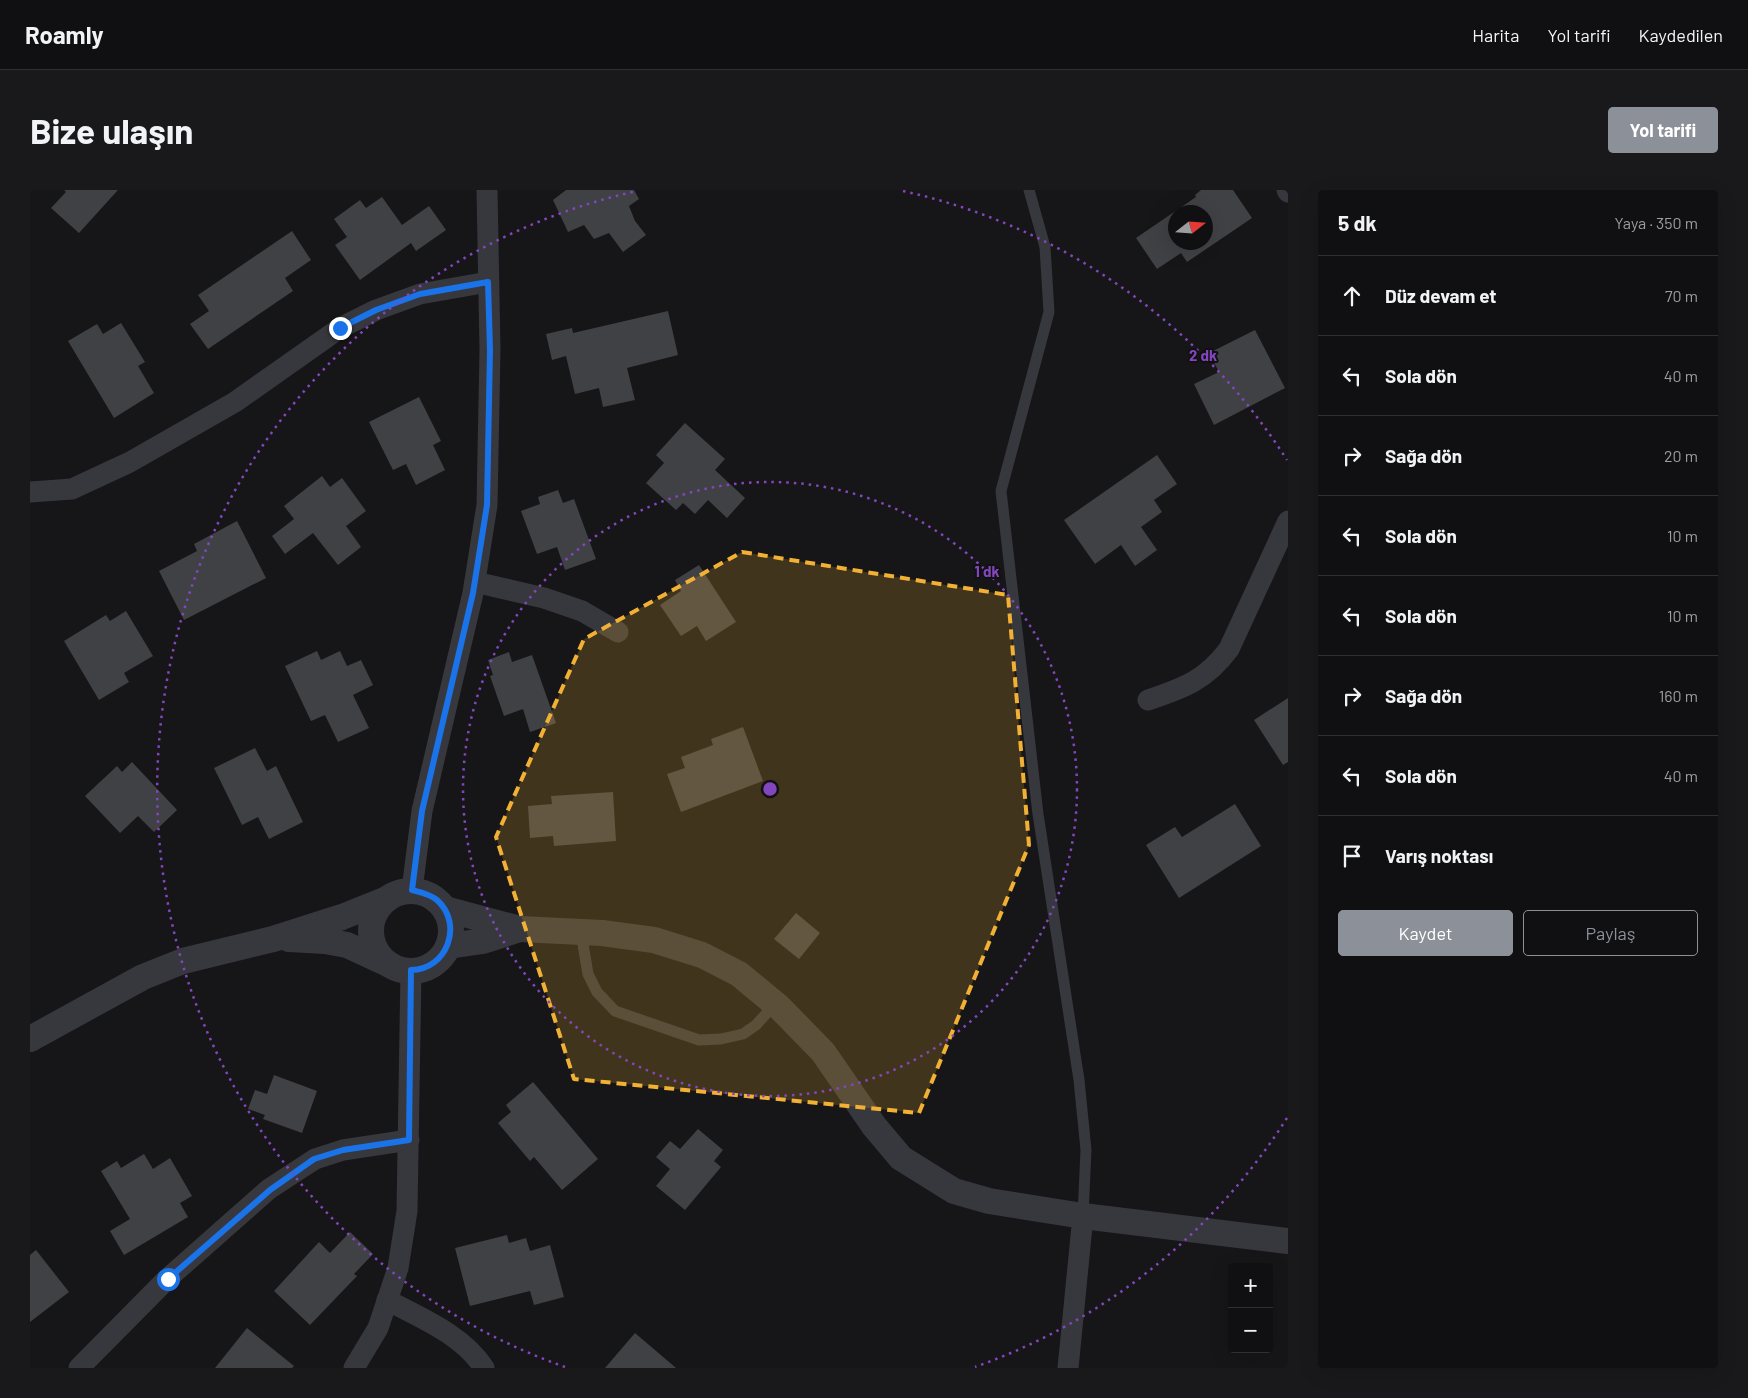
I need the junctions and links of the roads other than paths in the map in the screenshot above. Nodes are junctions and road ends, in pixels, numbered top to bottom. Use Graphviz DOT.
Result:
graph roads {
  1 [pos="487,190"];
  2 [pos="1029,190"];
  3 [pos="488,282"];
  4 [pos="30,492"];
  5 [pos="1288,521"];
  6 [pos="475,582"];
  7 [pos="618,632"];
  8 [pos="1148,700"];
  9 [pos="412,890"];
  10 [pos="386,898"];
  11 [pos="445,909"];
  12 [pos="520,929"];
  13 [pos="581,932"];
  14 [pos="273,938"];
  15 [pos="448,946"];
  16 [pos="402,968"];
  17 [pos="775,1004"];
  18 [pos="30,1039"];
  19 [pos="409,1140"];
  20 [pos="1083,1216"];
  21 [pos="1288,1241"];
  22 [pos="387,1300"];
  23 [pos="79,1368"];
  24 [pos="354,1368"];
  25 [pos="484,1368"];
  26 [pos="1068,1368"];
  1 -- 3 [label="street"];
  2 -- 20 [label="lane"];
  3 -- 4 [label="street"];
  3 -- 6 [label="street"];
  5 -- 8 [label="street"];
  6 -- 7 [label="street"];
  6 -- 9 [label="street"];
  9 -- 10 [label="street"];
  9 -- 11 [label="street"];
  10 -- 14 [label="street"];
  10 -- 16 [label="street"];
  11 -- 12 [label="street"];
  11 -- 15 [label="street"];
  12 -- 13 [label="street"];
  12 -- 15 [label="street"];
  13 -- 17 [label="street"];
  13 -- 17 [label="lane"];
  14 -- 16 [label="street"];
  14 -- 18 [label="street"];
  15 -- 16 [label="street"];
  16 -- 19 [label="street"];
  17 -- 20 [label="street"];
  19 -- 22 [label="street"];
  19 -- 23 [label="street"];
  20 -- 21 [label="street"];
  20 -- 26 [label="street"];
  22 -- 24 [label="street"];
  22 -- 25 [label="street"];
}
